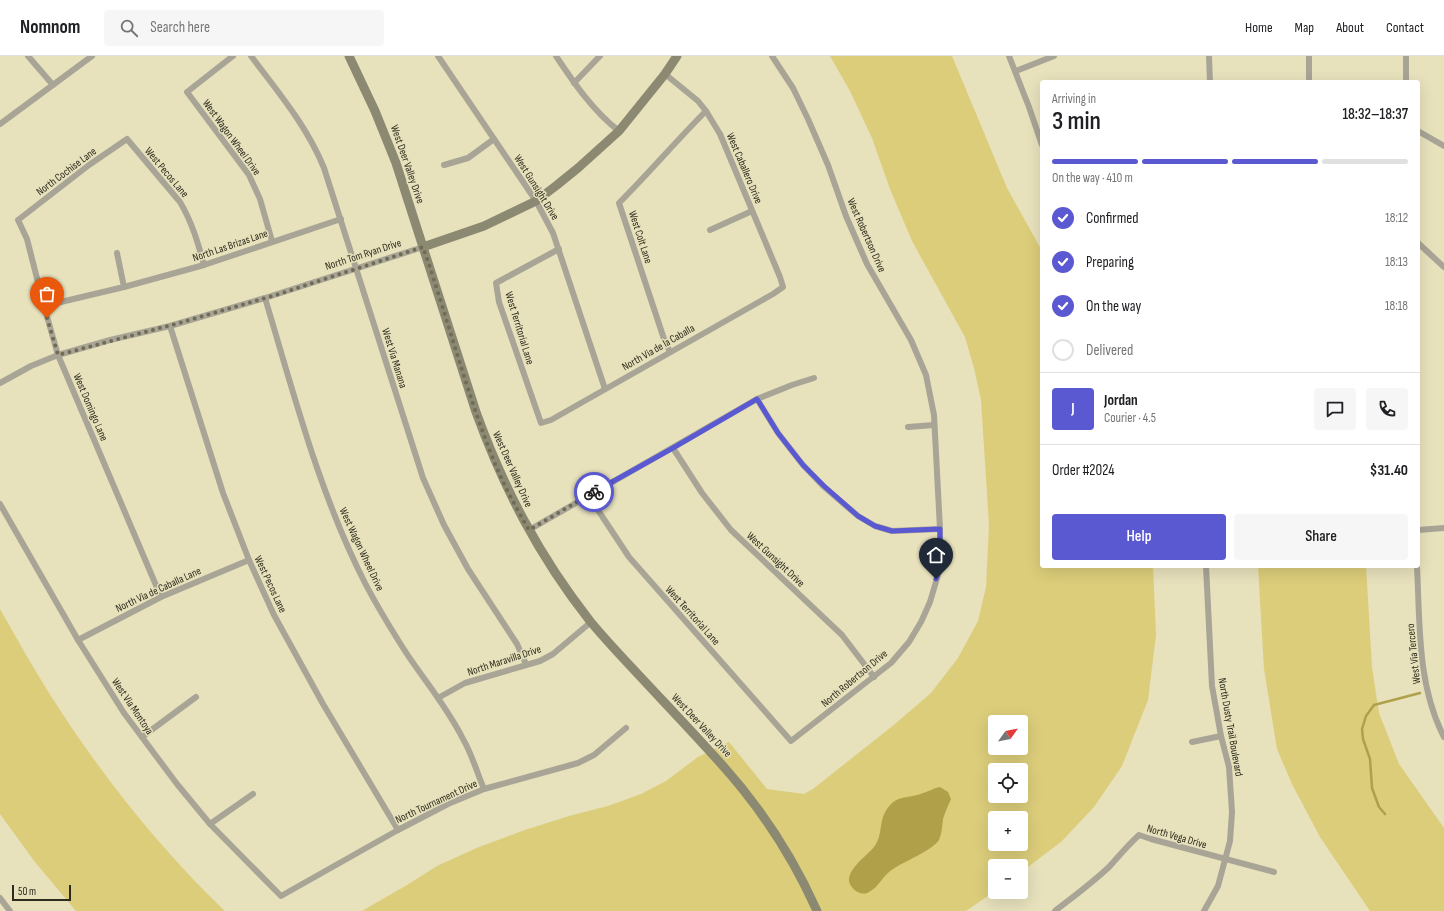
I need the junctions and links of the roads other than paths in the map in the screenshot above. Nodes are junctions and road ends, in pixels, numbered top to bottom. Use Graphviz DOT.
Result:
graph roads {
  1 [pos="28,56"];
  2 [pos="92,56"];
  3 [pos="233,56"];
  4 [pos="251,56"];
  5 [pos="349,56"];
  6 [pos="438,56"];
  7 [pos="556,56"];
  8 [pos="600,56"];
  9 [pos="677,56"];
  10 [pos="772,56"];
  11 [pos="1008,56"];
  12 [pos="1054,56"];
  13 [pos="1209,56"];
  14 [pos="1309,56"];
  15 [pos="1406,56"];
  16 [pos="1016,71"];
  17 [pos="665,74"];
  18 [pos="1210,80"];
  19 [pos="1309,80"];
  20 [pos="1406,80"];
  21 [pos="574,83"];
  22 [pos="53,85"];
  23 [pos="706,111"];
  24 [pos="0,124"];
  25 [pos="619,131"];
  26 [pos="1420,132"];
  27 [pos="127,139"];
  28 [pos="1040,139"];
  29 [pos="494,140"];
  30 [pos="1444,146"];
  31 [pos="444,164"];
  32 [pos="536,201"];
  33 [pos="752,211"];
  34 [pos="340,218"];
  35 [pos="18,220"];
  36 [pos="710,230"];
  37 [pos="272,241"];
  38 [pos="1420,245"];
  39 [pos="423,247"];
  40 [pos="559,249"];
  41 [pos="117,252"];
  42 [pos="204,265"];
  43 [pos="1444,267"];
  44 [pos="357,268"];
  45 [pos="124,287"];
  46 [pos="782,287"];
  47 [pos="265,298"];
  48 [pos="44,306"];
  49 [pos="170,326"];
  50 [pos="670,352"];
  51 [pos="58,355"];
  52 [pos="814,378"];
  53 [pos="0,383"];
  54 [pos="606,389"];
  55 [pos="757,399"];
  56 [pos="541,423"];
  57 [pos="934,425"];
  58 [pos="908,427"];
  59 [pos="673,448"];
  60 [pos="588,495"];
  61 [pos="0,504"];
  62 [pos="1444,528"];
  63 [pos="940,529"];
  64 [pos="529,530"];
  65 [pos="1420,530"];
  66 [pos="248,560"];
  67 [pos="1206,568"];
  68 [pos="1417,568"];
  69 [pos="161,597"];
  70 [pos="591,622"];
  71 [pos="78,640"];
  72 [pos="526,664"];
  73 [pos="874,677"];
  74 [pos="196,697"];
  75 [pos="438,698"];
  76 [pos="626,728"];
  77 [pos="1221,736"];
  78 [pos="142,737"];
  79 [pos="1444,737"];
  80 [pos="791,741"];
  81 [pos="1192,742"];
  82 [pos="484,789"];
  83 [pos="253,794"];
  84 [pos="210,824"];
  85 [pos="398,830"];
  86 [pos="1225,860"];
  87 [pos="1274,872"];
  88 [pos="281,896"];
  89 [pos="0,898"];
  90 [pos="10,911"];
  91 [pos="817,911"];
  92 [pos="1055,911"];
  93 [pos="1204,911"];
  1 -- 22 [label="street"];
  2 -- 22 [label="street"];
  3 -- 37 [label="street, West Wagon Wheel Drive"];
  4 -- 34 [label="street, West Via Manana"];
  5 -- 39 [label="street, West Deer Valley Drive"];
  6 -- 29 [label="street, West Gunsight Drive"];
  7 -- 21 [label="street"];
  8 -- 21 [label="street"];
  9 -- 17 [label="street, North Tom Ryan Drive"];
  10 -- 57 [label="street, West Robertson Drive"];
  11 -- 16 [label="street"];
  12 -- 16 [label="street"];
  13 -- 18 [label="street"];
  14 -- 19 [label="street"];
  15 -- 20 [label="street"];
  16 -- 28 [label="street"];
  17 -- 23 [label="street, West Caballero Drive"];
  17 -- 25 [label="street, North Tom Ryan Drive"];
  21 -- 25 [label="street"];
  22 -- 24 [label="street"];
  23 -- 33 [label="street, West Caballero Drive"];
  23 -- 50 [label="street, West Colt Lane"];
  25 -- 32 [label="street, North Tom Ryan Drive"];
  26 -- 30 [label="street"];
  27 -- 35 [label="street, North Cochise Lane"];
  27 -- 42 [label="street, West Pecos Lane"];
  29 -- 31 [label="street"];
  29 -- 32 [label="street, West Gunsight Drive"];
  32 -- 39 [label="street, North Tom Ryan Drive"];
  32 -- 40 [label="street, West Gunsight Drive"];
  33 -- 36 [label="street"];
  33 -- 46 [label="street, West Caballero Drive"];
  34 -- 37 [label="street, North Las Brizas Lane"];
  34 -- 44 [label="street, West Via Manana"];
  35 -- 48 [label="street, West Domingo Lane"];
  37 -- 42 [label="street, North Las Brizas Lane"];
  38 -- 43 [label="street"];
  39 -- 44 [label="street, North Tom Ryan Drive"];
  39 -- 64 [label="street, West Deer Valley Drive"];
  40 -- 54 [label="street, West Gunsight Drive"];
  40 -- 56 [label="street, West Territorial Lane"];
  41 -- 45 [label="street"];
  42 -- 45 [label="street, North Las Brizas Lane"];
  44 -- 47 [label="street, North Tom Ryan Drive"];
  44 -- 72 [label="street, West Via Manana"];
  45 -- 48 [label="street, North Las Brizas Lane"];
  46 -- 50 [label="street, North Via de la Caballa"];
  47 -- 49 [label="street, North Tom Ryan Drive"];
  47 -- 75 [label="street, West Wagon Wheel Drive"];
  48 -- 51 [label="street, West Domingo Lane"];
  49 -- 51 [label="street, North Tom Ryan Drive"];
  49 -- 66 [label="street, West Pecos Lane"];
  50 -- 54 [label="street, North Via de la Caballa"];
  51 -- 53 [label="street, North Tom Ryan Drive"];
  51 -- 69 [label="street, West Domingo Lane"];
  52 -- 55 [label="street"];
  54 -- 56 [label="street, North Via de la Caballa"];
  55 -- 59 [label="street"];
  55 -- 63 [label="street"];
  57 -- 58 [label="street"];
  57 -- 63 [label="street, West Robertson Drive"];
  59 -- 60 [label="street"];
  59 -- 73 [label="street, West Gunsight Drive"];
  60 -- 64 [label="street"];
  60 -- 80 [label="street, West Territorial Lane"];
  61 -- 71 [label="street, West Via Montoya"];
  62 -- 65 [label="street"];
  63 -- 73 [label="street, North Robertson Drive"];
  64 -- 70 [label="street, West Deer Valley Drive"];
  66 -- 69 [label="street, North Via de Caballa Lane"];
  66 -- 85 [label="street, West Pecos Lane"];
  67 -- 77 [label="street, North Dusty Trail Boulevard"];
  68 -- 79 [label="street, West Via Tercero"];
  69 -- 71 [label="street, North Via de Caballa Lane"];
  70 -- 72 [label="street, North Maravilla Drive"];
  70 -- 91 [label="street, West Deer Valley Drive"];
  71 -- 78 [label="street, West Via Montoya"];
  72 -- 75 [label="street, North Maravilla Drive"];
  73 -- 80 [label="street, North Robertson Drive"];
  74 -- 78 [label="street"];
  75 -- 82 [label="street, West Wagon Wheel Drive"];
  76 -- 82 [label="street, North Tournament Drive"];
  77 -- 81 [label="street"];
  77 -- 86 [label="street, North Dusty Trail Boulevard"];
  78 -- 84 [label="street, West Via Montoya"];
  82 -- 85 [label="street, North Tournament Drive"];
  83 -- 84 [label="street"];
  84 -- 88 [label="street, West Via Montoya"];
  85 -- 88 [label="street, North Tournament Drive"];
  86 -- 87 [label="street, North Vega Drive"];
  86 -- 92 [label="street, North Vega Drive"];
  86 -- 93 [label="street, North Dusty Trail Boulevard"];
  89 -- 90 [label="street"];
}
